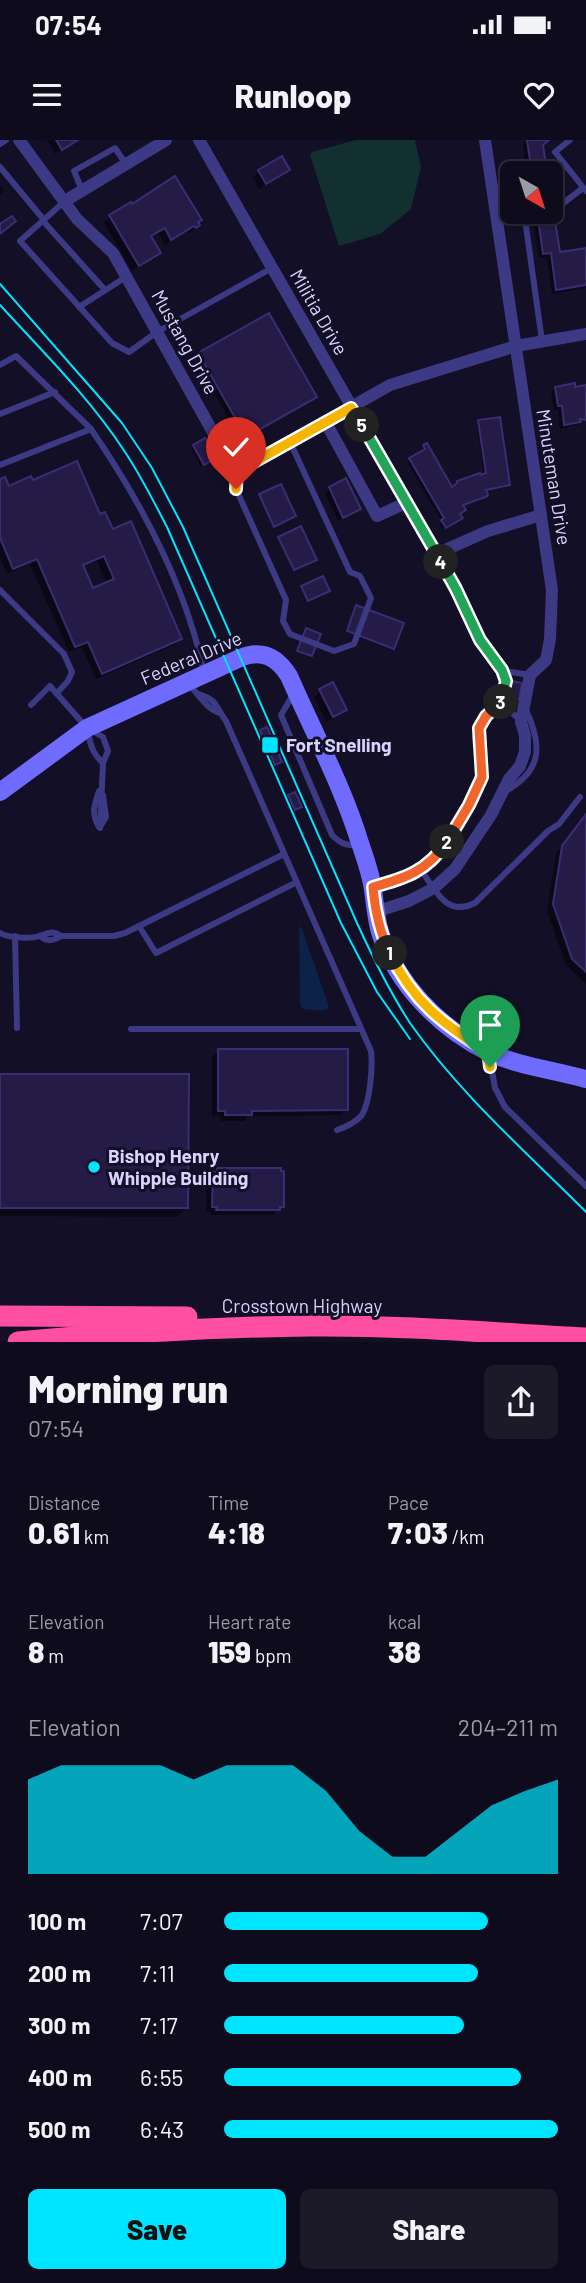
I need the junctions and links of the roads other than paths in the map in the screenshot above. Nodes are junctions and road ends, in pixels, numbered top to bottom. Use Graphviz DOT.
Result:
graph roads {
  1 [pos="6,140"];
  2 [pos="166,140"];
  3 [pos="199,140"];
  4 [pos="485,140"];
  5 [pos="570,140"];
  6 [pos="24,142"];
  7 [pos="0,145"];
  8 [pos="126,164"];
  9 [pos="0,167"];
  10 [pos="83,190"];
  11 [pos="585,190"];
  12 [pos="65,201"];
  13 [pos="564,203"];
  14 [pos="500,210"];
  15 [pos="495,211"];
  16 [pos="43,220"];
  17 [pos="526,224"];
  18 [pos="272,268"];
  19 [pos="126,276"];
  20 [pos="105,290"];
  21 [pos="79,307"];
  22 [pos="157,332"];
  23 [pos="586,334"];
  24 [pos="542,341"];
  25 [pos="516,346"];
  26 [pos="0,365"];
  27 [pos="55,392"];
  28 [pos="351,408"];
  29 [pos="0,415"];
  30 [pos="325,421"];
  31 [pos="91,429"];
  32 [pos="290,442"];
  33 [pos="0,465"];
  34 [pos="237,466"];
  35 [pos="406,503"];
  36 [pos="541,515"];
  37 [pos="436,554"];
  38 [pos="0,590"];
  39 [pos="502,670"];
  40 [pos="204,673"];
  41 [pos="530,675"];
  42 [pos="186,682"];
  43 [pos="57,693"];
  44 [pos="501,703"];
  45 [pos="31,705"];
  46 [pos="524,707"];
  47 [pos="521,722"];
  48 [pos="87,727"];
  49 [pos="103,763"];
  50 [pos="101,786"];
  51 [pos="0,792"];
  52 [pos="502,793"];
  53 [pos="580,797"];
  54 [pos="284,854"];
  55 [pos="421,870"];
  56 [pos="297,882"];
  57 [pos="373,887"];
  58 [pos="434,888"];
  59 [pos="375,912"];
  60 [pos="139,926"];
  61 [pos="3,935"];
  62 [pos="15,936"];
  63 [pos="0,942"];
  64 [pos="17,1028"];
  65 [pos="360,1028"];
  66 [pos="131,1029"];
  67 [pos="502,1067"];
  68 [pos="552,1069"];
  69 [pos="586,1070"];
  70 [pos="586,1079"];
  71 [pos="337,1130"];
  72 [pos="586,1186"];
  73 [pos="0,1316"];
  74 [pos="311,1326"];
  75 [pos="586,1338"];
  76 [pos="18,1342"];
  1 -- 7 [label="lane"];
  2 -- 8 [label="street"];
  3 -- 18 [label="street, Militia Drive"];
  4 -- 15 [label="street, Minuteman Drive"];
  5 -- 11 [label="lane"];
  6 -- 12 [label="street, Mustang Drive"];
  8 -- 10 [label="street"];
  8 -- 10 [label="lane"];
  9 -- 16 [label="lane"];
  10 -- 12 [label="street"];
  11 -- 13 [label="lane"];
  12 -- 16 [label="lane"];
  12 -- 19 [label="street, Mustang Drive"];
  14 -- 15 [label="lane"];
  15 -- 25 [label="street, Minuteman Drive"];
  16 -- 20 [label="lane"];
  16 -- 21 [label="lane"];
  17 -- 24 [label="lane"];
  18 -- 22 [label="lane"];
  18 -- 28 [label="street, Militia Drive"];
  19 -- 20 [label="lane"];
  19 -- 22 [label="street, Mustang Drive"];
  20 -- 21 [label="lane"];
  21 -- 22 [label="lane"];
  22 -- 34 [label="street, Mustang Drive"];
  23 -- 24 [label="street"];
  24 -- 25 [label="street"];
  25 -- 28 [label="street"];
  25 -- 36 [label="street, Minuteman Drive"];
  26 -- 27 [label="lane"];
  27 -- 29 [label="lane"];
  27 -- 31 [label="lane"];
  28 -- 30 [label="street"];
  28 -- 35 [label="street, Militia Drive"];
  30 -- 32 [label="street"];
  30 -- 35 [label="street"];
  31 -- 33 [label="lane"];
  31 -- 40 [label="lane"];
  32 -- 34 [label="street"];
  32 -- 34 [label="lane"];
  35 -- 37 [label="street, Militia Drive"];
  36 -- 37 [label="street"];
  36 -- 41 [label="street, Minuteman Drive"];
  37 -- 39 [label="street, Militia Drive"];
  38 -- 43 [label="lane"];
  39 -- 41 [label="lane"];
  39 -- 44 [label="street"];
  40 -- 42 [label="street, Federal Drive"];
  40 -- 57 [label="street, Federal Drive"];
  41 -- 46 [label="street, Minuteman Drive"];
  42 -- 48 [label="street, Federal Drive"];
  42 -- 54 [label="lane"];
  43 -- 45 [label="lane"];
  43 -- 48 [label="lane"];
  44 -- 47 [label="lane"];
  44 -- 55 [label="street"];
  46 -- 47 [label="street, Minuteman Drive"];
  46 -- 52 [label="lane"];
  47 -- 52 [label="street, Minuteman Drive"];
  48 -- 49 [label="lane"];
  48 -- 49 [label="lane"];
  48 -- 51 [label="street, Federal Drive"];
  49 -- 50 [label="lane"];
  50 -- 50 [label="lane"];
  52 -- 58 [label="street, Minuteman Drive"];
  53 -- 58 [label="lane"];
  54 -- 56 [label="lane"];
  54 -- 60 [label="lane"];
  55 -- 57 [label="street"];
  55 -- 58 [label="lane"];
  56 -- 60 [label="lane"];
  56 -- 65 [label="lane"];
  57 -- 59 [label="street, Federal Drive"];
  58 -- 59 [label="street, Minuteman Drive"];
  59 -- 67 [label="street, Federal Drive"];
  60 -- 62 [label="lane"];
  61 -- 62 [label="lane"];
  61 -- 63 [label="lane"];
  62 -- 64 [label="lane"];
  65 -- 66 [label="lane"];
  65 -- 71 [label="lane"];
  67 -- 68 [label="street, Federal Drive"];
  67 -- 72 [label="lane"];
  68 -- 69 [label="street, Federal Drive"];
  68 -- 70 [label="street, Federal Drive"];
  73 -- 74 [label="highway"];
  74 -- 75 [label="highway, Crosstown Highway"];
  74 -- 76 [label="highway, Crosstown Highway"];
}
